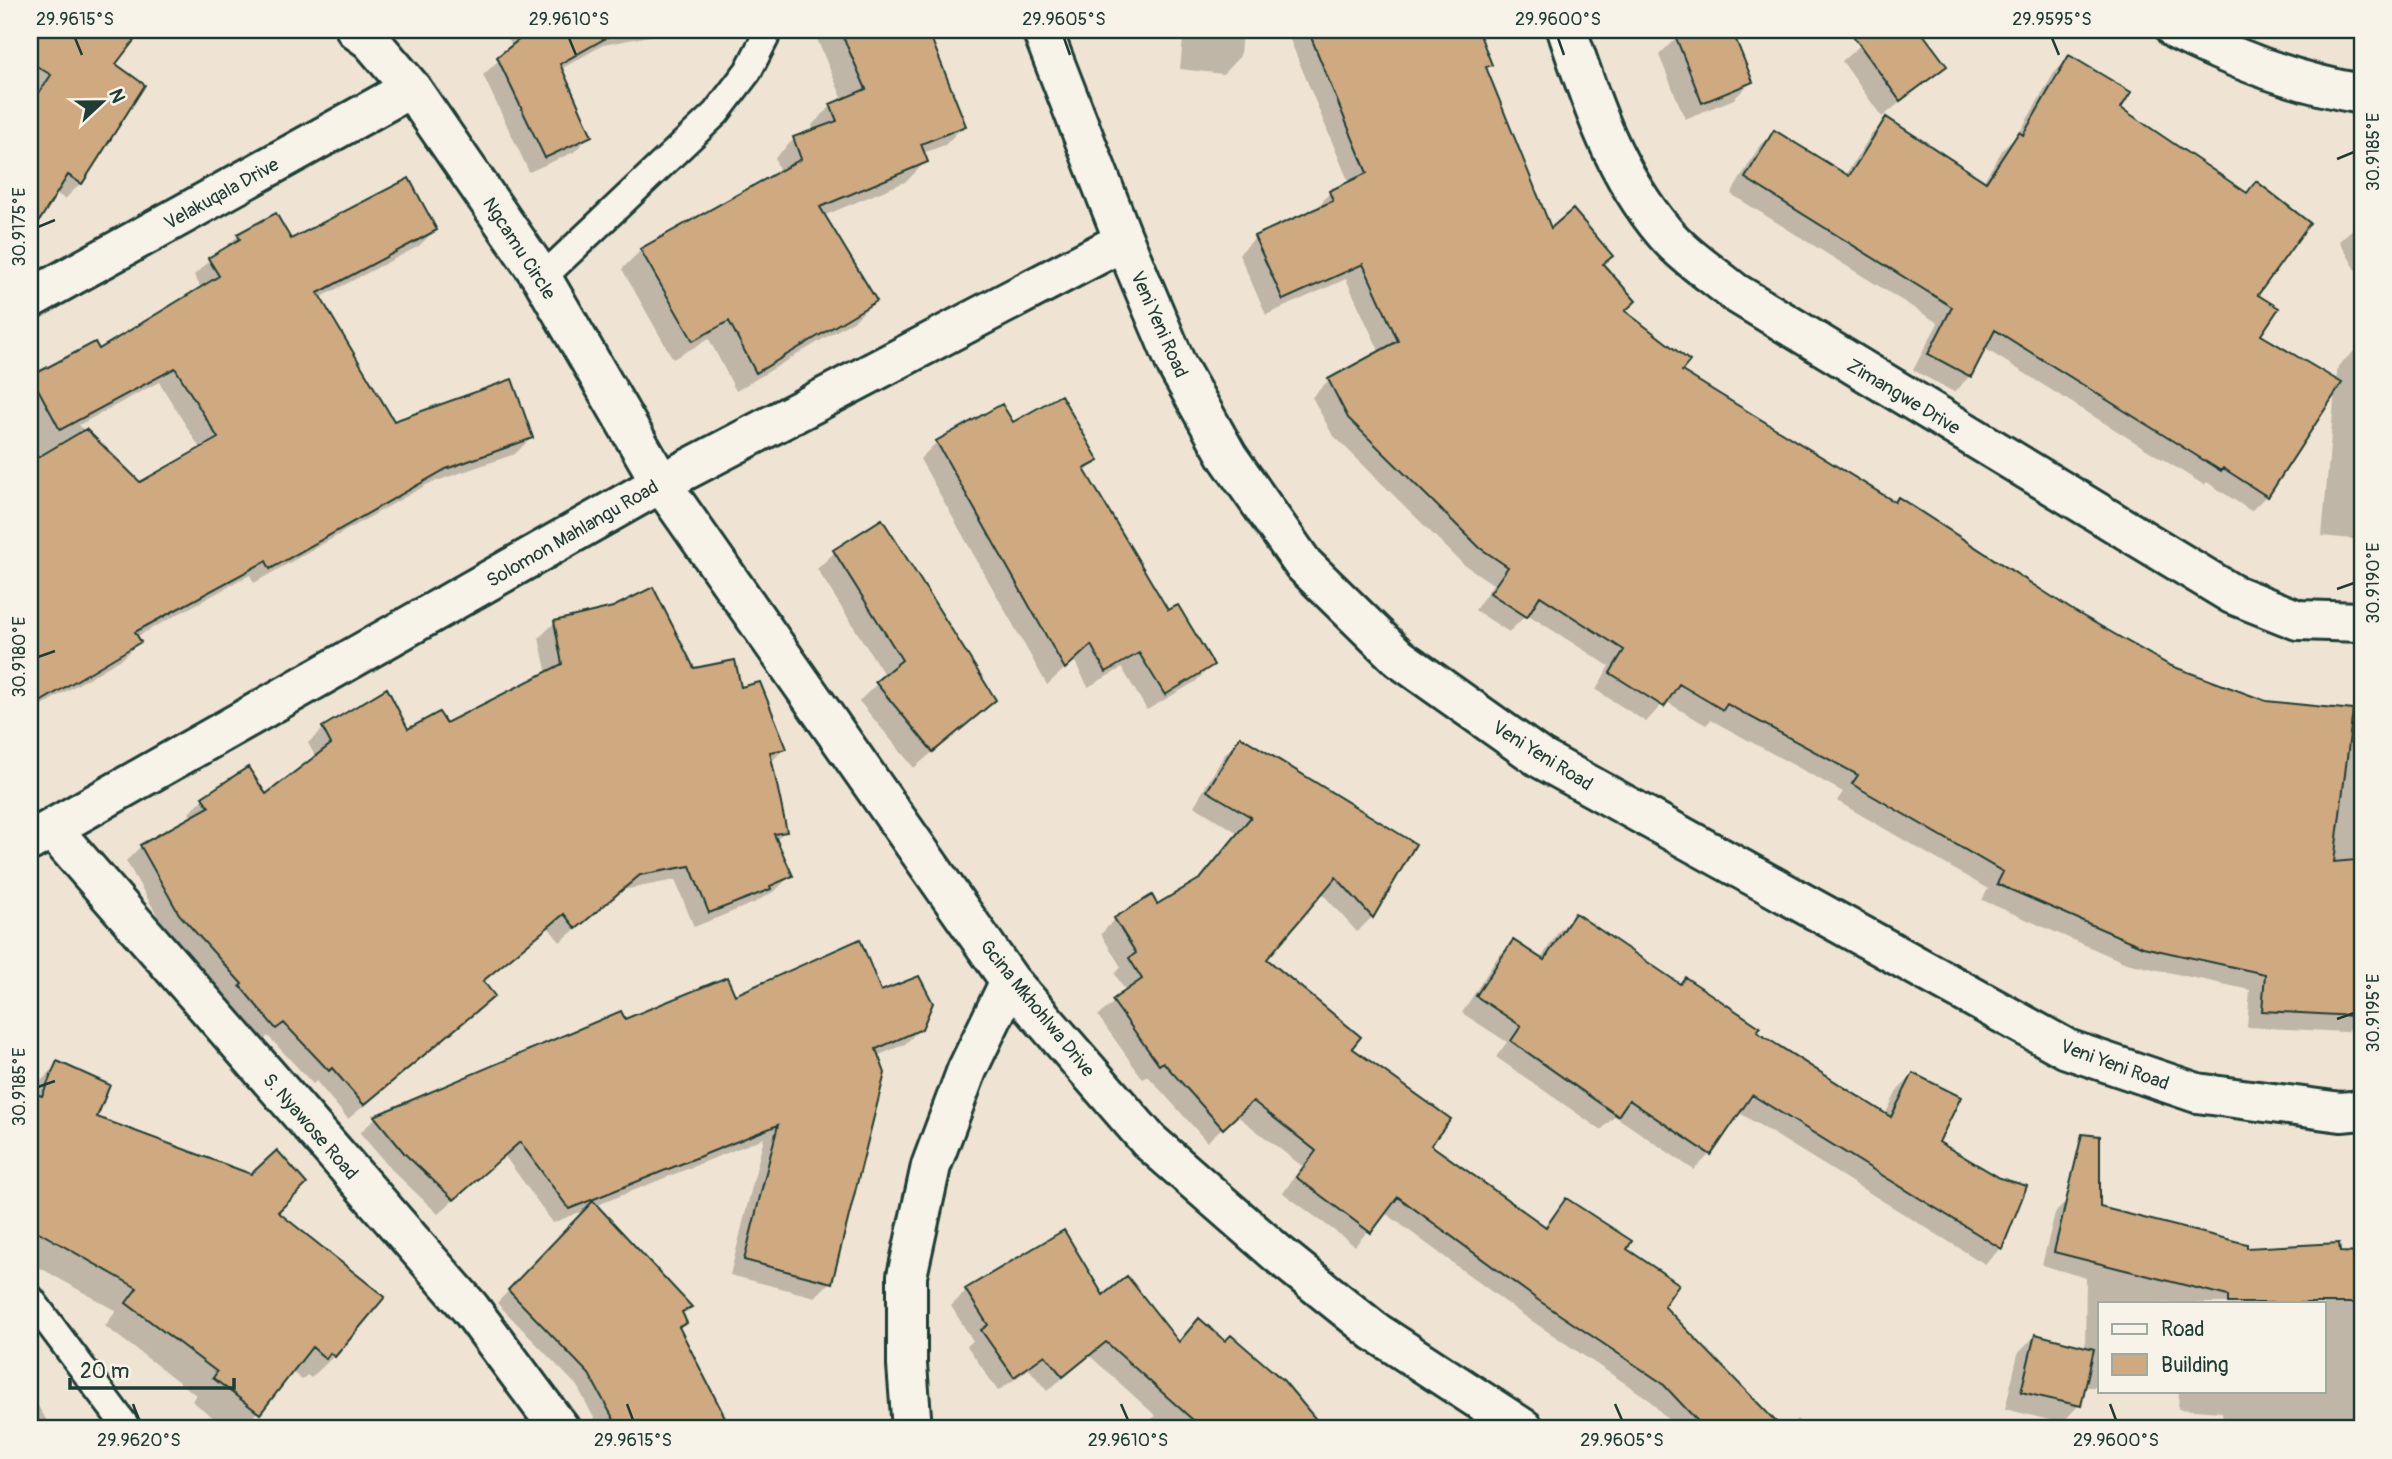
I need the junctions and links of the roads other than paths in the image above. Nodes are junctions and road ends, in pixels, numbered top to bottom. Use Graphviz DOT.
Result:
graph roads {
  1 [pos="356,30"];
  2 [pos="1042,30"];
  3 [pos="1567,30"];
  4 [pos="2176,30"];
  5 [pos="765,37"];
  6 [pos="411,88"];
  7 [pos="2362,94"];
  8 [pos="1124,241"];
  9 [pos="542,278"];
  10 [pos="30,299"];
  11 [pos="661,483"];
  12 [pos="2362,622"];
  13 [pos="41,835"];
  14 [pos="1010,981"];
  15 [pos="2362,1110"];
  16 [pos="30,1297"];
  17 [pos="128,1429"];
  18 [pos="560,1429"];
  19 [pos="912,1429"];
  20 [pos="1524,1429"];
  1 -- 6 [label="street, Ngcamu Circle"];
  2 -- 8 [label="street, Veni Yeni Road"];
  3 -- 12 [label="street, Zimangwe Drive"];
  4 -- 7 [label="street"];
  5 -- 9 [label="lane"];
  6 -- 9 [label="street, Ngcamu Circle"];
  6 -- 10 [label="street, Velakuqala Drive"];
  8 -- 11 [label="street, Solomon Mahlangu Road"];
  8 -- 15 [label="street, Veni Yeni Road"];
  9 -- 11 [label="street, Ngcamu Circle"];
  11 -- 13 [label="street, Solomon Mahlangu Road"];
  11 -- 14 [label="street, Gcina Mkhohlwa Drive"];
  13 -- 18 [label="street, S. Nyawose Road"];
  14 -- 19 [label="street"];
  14 -- 20 [label="street, Gcina Mkhohlwa Drive"];
  16 -- 17 [label="lane"];
}
